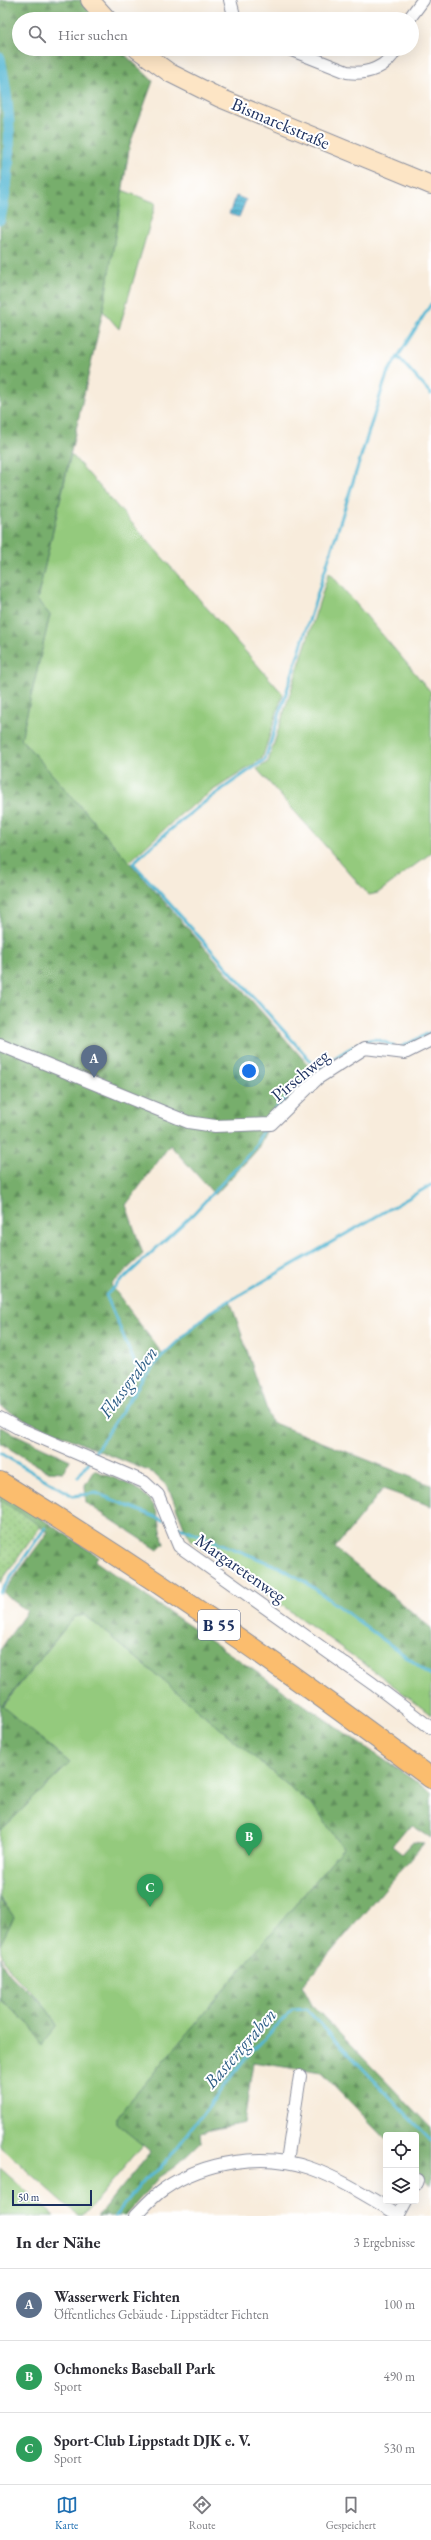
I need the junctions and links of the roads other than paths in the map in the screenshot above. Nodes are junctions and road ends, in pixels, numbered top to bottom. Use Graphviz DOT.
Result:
graph roads {
  1 [pos="230,0"];
  2 [pos="423,0"];
  3 [pos="233,12"];
  4 [pos="414,12"];
  5 [pos="147,56"];
  6 [pos="307,56"];
  7 [pos="391,56"];
  8 [pos="431,185"];
  9 [pos="431,1040"];
  10 [pos="0,1045"];
  11 [pos="0,1418"];
  12 [pos="0,1469"];
  13 [pos="0,1482"];
  14 [pos="431,1728"];
  15 [pos="431,1764"];
  16 [pos="431,1778"];
  17 [pos="300,2076"];
  18 [pos="287,2161"];
  19 [pos="404,2204"];
  20 [pos="135,2216"];
  21 [pos="398,2216"];
  1 -- 3 [label="street"];
  2 -- 4 [label="street"];
  5 -- 8 [label="main road, Bismarckstraße"];
  6 -- 7 [label="street"];
  9 -- 10 [label="street, Pirschweg"];
  11 -- 14 [label="street, Margaretenweg"];
  12 -- 15 [label="main road, B 55"];
  13 -- 16 [label="main road, B 55"];
  17 -- 18 [label="street"];
  18 -- 20 [label="street"];
  18 -- 21 [label="street"];
  19 -- 21 [label="street"];
}
